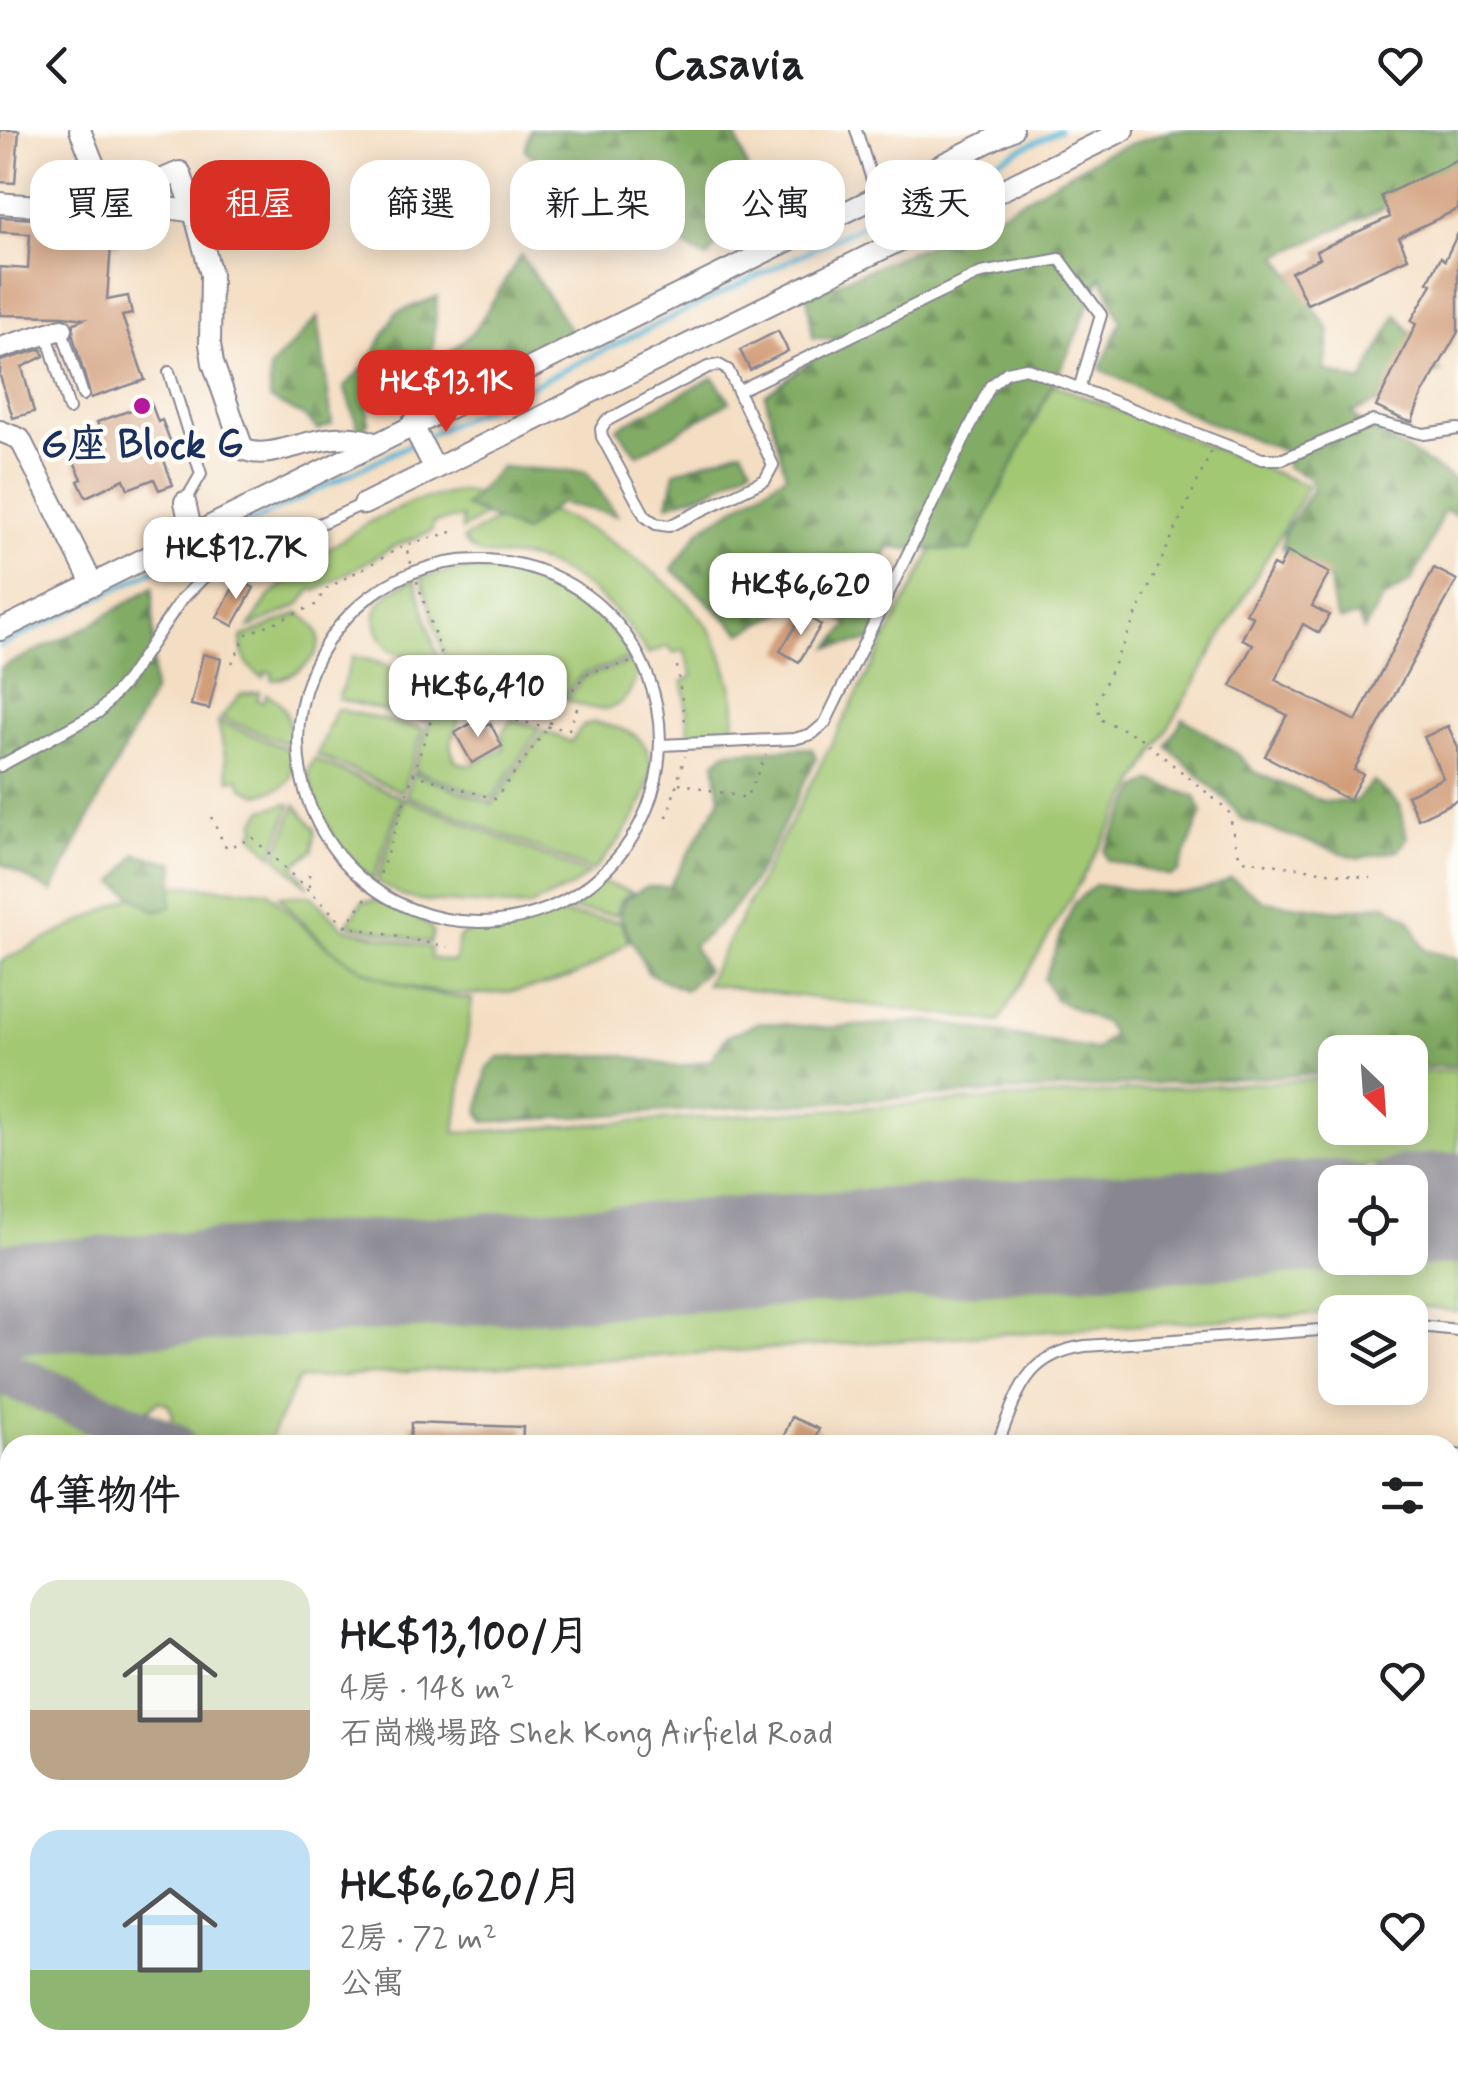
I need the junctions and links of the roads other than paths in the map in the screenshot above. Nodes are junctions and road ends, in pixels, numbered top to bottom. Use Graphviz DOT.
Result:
graph roads {
  1 [pos="80,130"];
  2 [pos="856,130"];
  3 [pos="1012,130"];
  4 [pos="1124,130"];
  5 [pos="92,160"];
  6 [pos="866,160"];
  7 [pos="950,160"];
  8 [pos="170,177"];
  9 [pos="190,201"];
  10 [pos="865,201"];
  11 [pos="0,203"];
  12 [pos="30,204"];
  13 [pos="204,250"];
  14 [pos="54,332"];
  15 [pos="0,348"];
  16 [pos="169,372"];
  17 [pos="1079,389"];
  18 [pos="738,391"];
  19 [pos="83,396"];
  20 [pos="69,409"];
  21 [pos="412,424"];
  22 [pos="0,430"];
  23 [pos="1458,430"];
  24 [pos="374,443"];
  25 [pos="435,469"];
  26 [pos="185,502"];
  27 [pos="364,504"];
  28 [pos="192,534"];
  29 [pos="93,585"];
  30 [pos="0,630"];
  31 [pos="661,745"];
  32 [pos="0,766"];
  33 [pos="1428,1327"];
  34 [pos="1318,1330"];
  35 [pos="1458,1330"];
  36 [pos="1001,1435"];
  1 -- 5 [label="street"];
  2 -- 6 [label="lane"];
  3 -- 7 [label="street"];
  4 -- 25 [label="street"];
  8 -- 9 [label="street"];
  10 -- 21 [label="street"];
  11 -- 12 [label="street"];
  13 -- 24 [label="street"];
  14 -- 15 [label="street"];
  14 -- 19 [label="lane"];
  14 -- 20 [label="lane"];
  16 -- 26 [label="lane"];
  17 -- 18 [label="lane"];
  17 -- 23 [label="lane"];
  17 -- 31 [label="lane"];
  18 -- 18 [label="lane"];
  21 -- 24 [label="street"];
  21 -- 25 [label="street"];
  22 -- 29 [label="street"];
  24 -- 28 [label="street"];
  25 -- 27 [label="street"];
  26 -- 28 [label="street"];
  27 -- 32 [label="lane"];
  28 -- 29 [label="street"];
  29 -- 30 [label="street"];
  31 -- 31 [label="lane"];
  33 -- 35 [label="lane"];
  34 -- 36 [label="lane"];
}
